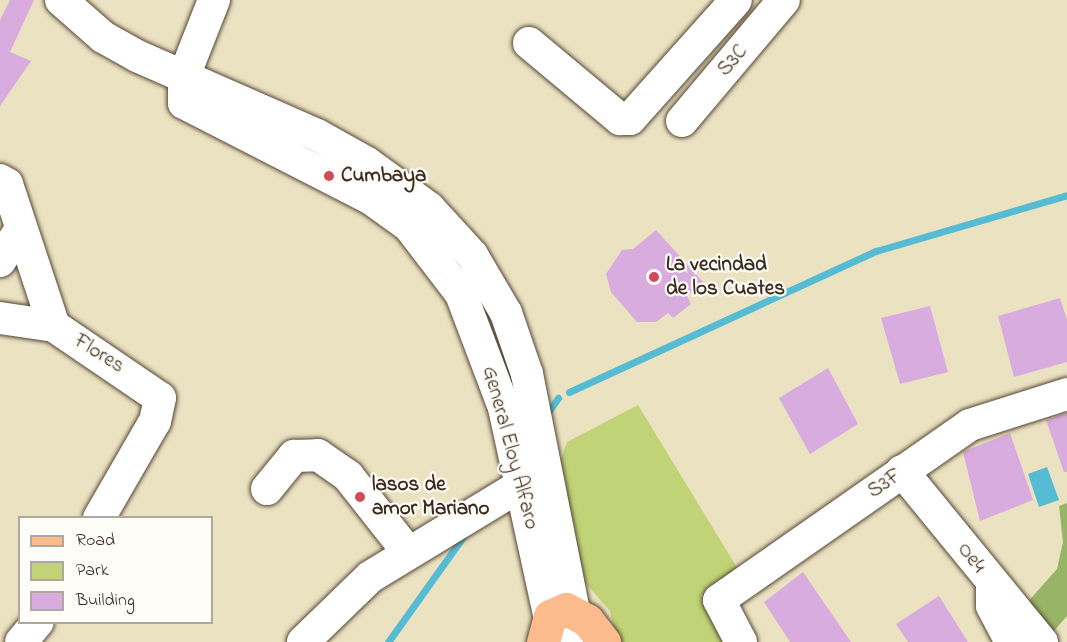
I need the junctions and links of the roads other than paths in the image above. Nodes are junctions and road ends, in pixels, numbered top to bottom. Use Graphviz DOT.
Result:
graph roads {
  1 [pos="214,0"];
  2 [pos="736,0"];
  3 [pos="784,0"];
  4 [pos="68,8"];
  5 [pos="529,43"];
  6 [pos="184,76"];
  7 [pos="682,121"];
  8 [pos="0,180"];
  9 [pos="18,232"];
  10 [pos="0,261"];
  11 [pos="0,318"];
  12 [pos="54,326"];
  13 [pos="1067,394"];
  14 [pos="902,471"];
  15 [pos="523,484"];
  16 [pos="267,489"];
  17 [pos="100,516"];
  18 [pos="407,551"];
  19 [pos="992,585"];
  20 [pos="36,624"];
  21 [pos="561,631"];
  22 [pos="21,642"];
  23 [pos="303,642"];
  24 [pos="604,642"];
  25 [pos="741,642"];
  26 [pos="1011,642"];
  27 [pos="1042,642"];
  1 -- 6 [label="street"];
  2 -- 5 [label="street"];
  3 -- 7 [label="street, S3C"];
  4 -- 6 [label="street"];
  6 -- 15 [label="street, General Eloy Alfaro"];
  6 -- 21 [label="street"];
  8 -- 9 [label="street, Flores"];
  9 -- 10 [label="street"];
  9 -- 12 [label="street, Flores"];
  11 -- 12 [label="street"];
  12 -- 17 [label="street, Flores"];
  13 -- 14 [label="street, S3F"];
  14 -- 19 [label="street, Oe4"];
  14 -- 25 [label="street, S3F"];
  15 -- 18 [label="street"];
  15 -- 21 [label="street, General Eloy Alfaro"];
  16 -- 18 [label="street"];
  18 -- 23 [label="street"];
  19 -- 26 [label="street"];
  19 -- 27 [label="street, Oe4"];
  20 -- 22 [label="street"];
  21 -- 24 [label="main road"];
}
